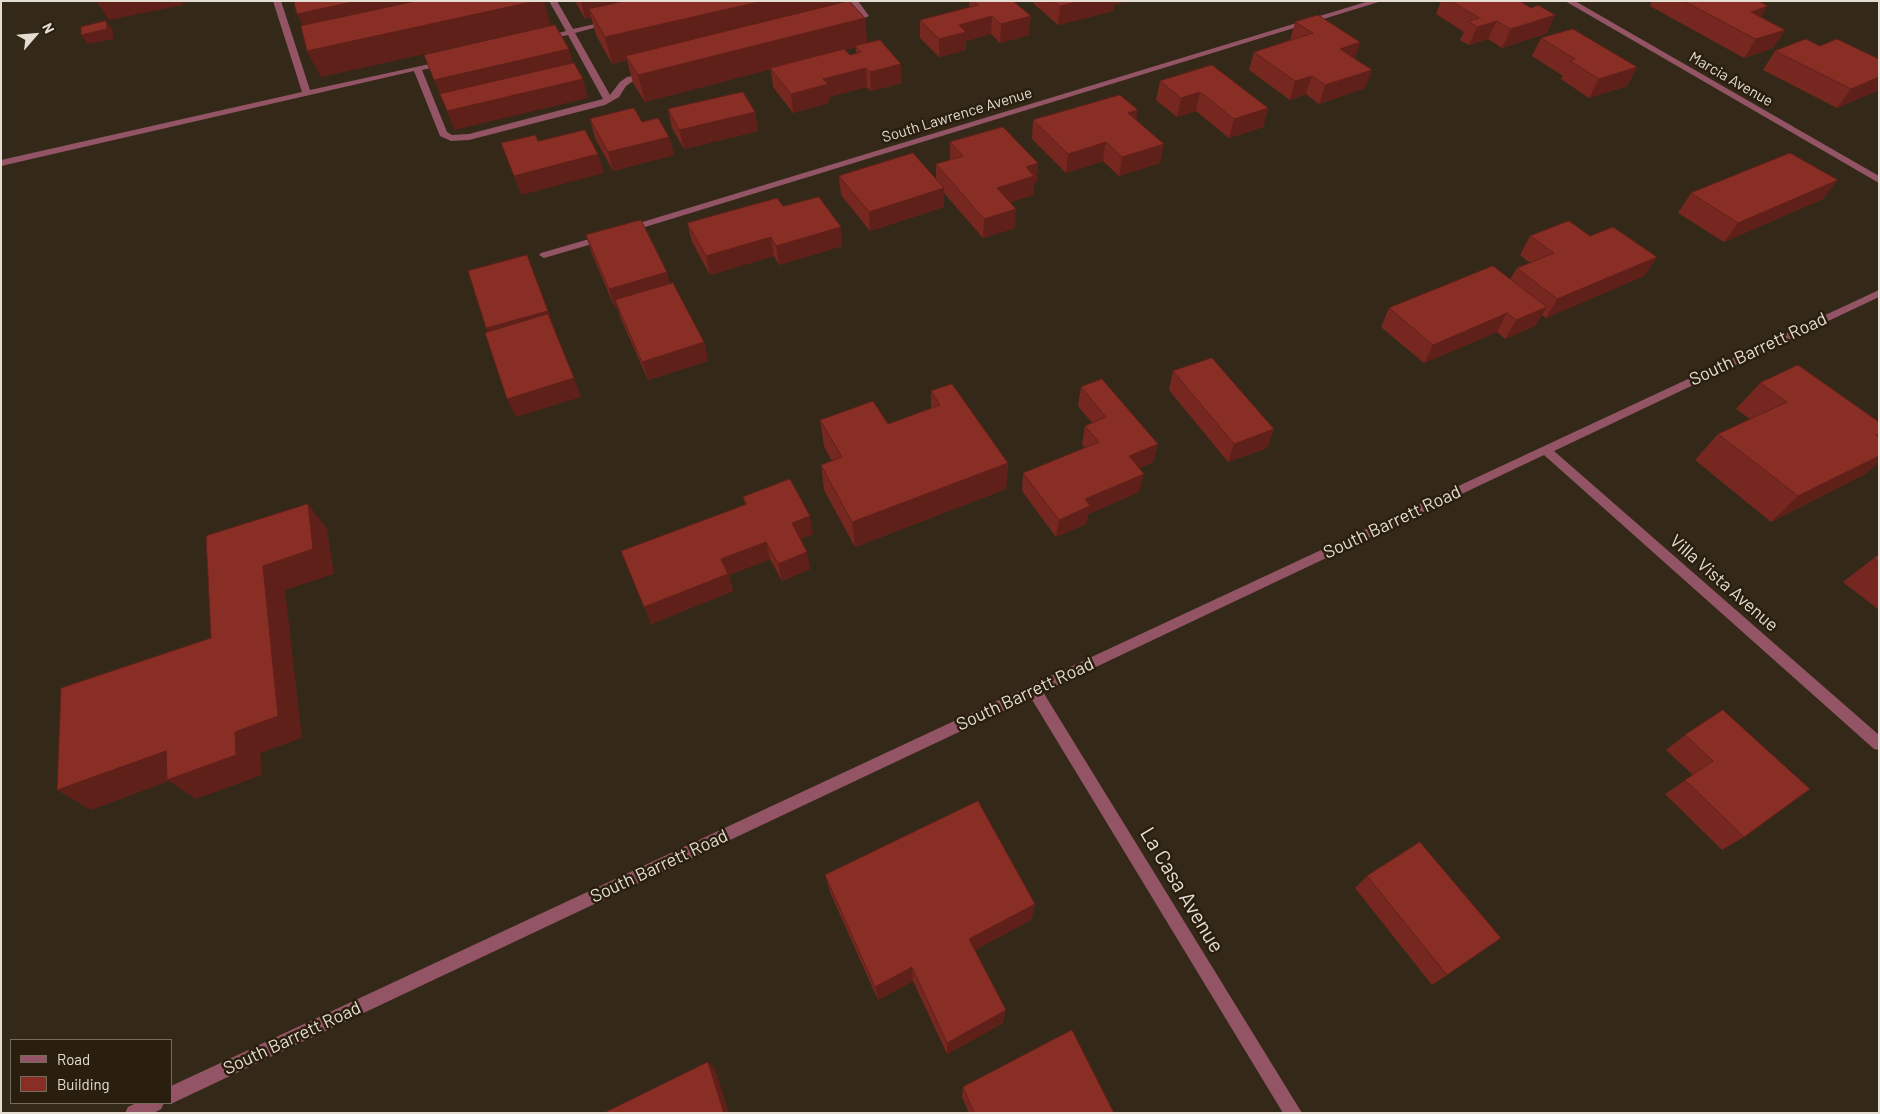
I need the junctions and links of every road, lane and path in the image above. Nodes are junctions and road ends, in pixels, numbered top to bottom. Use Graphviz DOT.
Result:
graph roads {
  1 [pos="277,1"];
  2 [pos="553,1"];
  3 [pos="854,1"];
  4 [pos="1378,1"];
  5 [pos="1569,1"];
  6 [pos="616,21"];
  7 [pos="836,28"];
  8 [pos="570,32"];
  9 [pos="532,41"];
  10 [pos="455,59"];
  11 [pos="417,68"];
  12 [pos="658,72"];
  13 [pos="307,94"];
  14 [pos="608,100"];
  15 [pos="1,163"];
  16 [pos="1879,180"];
  17 [pos="620,232"];
  18 [pos="610,235"];
  19 [pos="544,256"];
  20 [pos="1879,293"];
  21 [pos="1545,450"];
  22 [pos="1034,690"];
  23 [pos="1879,744"];
  24 [pos="172,1095"];
  25 [pos="153,1104"];
  26 [pos="134,1113"];
  27 [pos="1293,1113"];
  1 -- 13 [label="street"];
  2 -- 8 [label="street"];
  3 -- 7 [label="street"];
  4 -- 17 [label="street, South Lawrence Avenue"];
  5 -- 16 [label="street, Marcia Avenue"];
  6 -- 8 [label="street"];
  8 -- 9 [label="street"];
  8 -- 14 [label="street"];
  10 -- 11 [label="street"];
  11 -- 13 [label="street"];
  11 -- 14 [label="street"];
  12 -- 14 [label="street"];
  13 -- 15 [label="street"];
  18 -- 19 [label="street"];
  20 -- 21 [label="street, South Barrett Road"];
  21 -- 22 [label="street, South Barrett Road"];
  21 -- 23 [label="street, Villa Vista Avenue"];
  22 -- 24 [label="street, South Barrett Road"];
  22 -- 27 [label="street, La Casa Avenue"];
  25 -- 26 [label="street"];
}
